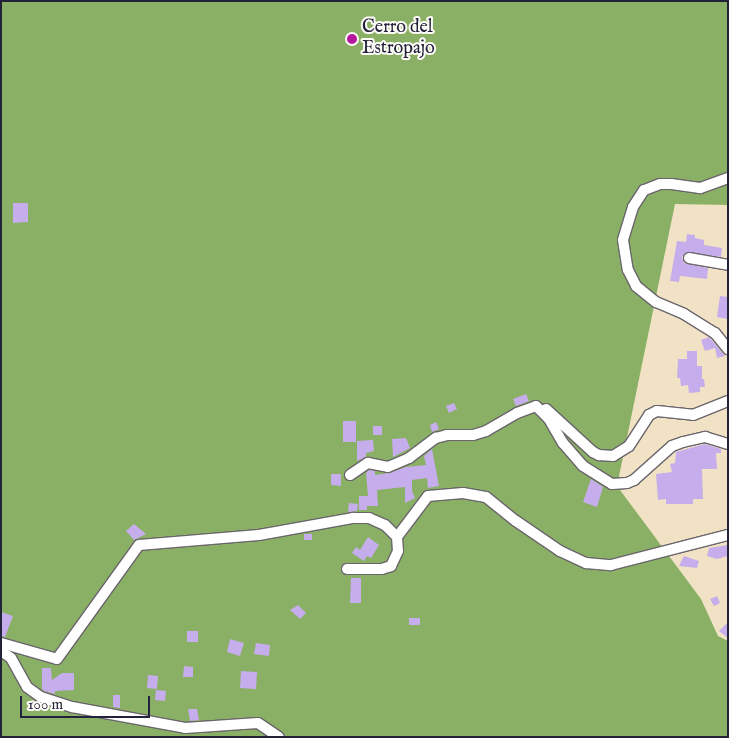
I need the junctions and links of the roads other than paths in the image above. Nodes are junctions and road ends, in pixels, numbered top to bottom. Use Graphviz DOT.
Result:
graph roads {
  1 [pos="728,178"];
  2 [pos="688,258"];
  3 [pos="728,265"];
  4 [pos="728,349"];
  5 [pos="728,401"];
  6 [pos="536,406"];
  7 [pos="728,444"];
  8 [pos="350,475"];
  9 [pos="728,536"];
  10 [pos="397,537"];
  11 [pos="347,570"];
  12 [pos="1,643"];
  13 [pos="1,650"];
  14 [pos="185,732"];
  15 [pos="275,736"];
  1 -- 4 [label="street"];
  2 -- 3 [label="street"];
  5 -- 6 [label="street"];
  6 -- 7 [label="street"];
  6 -- 8 [label="street"];
  9 -- 10 [label="street"];
  10 -- 11 [label="street"];
  10 -- 12 [label="street"];
  13 -- 14 [label="street"];
  14 -- 15 [label="street"];
}
